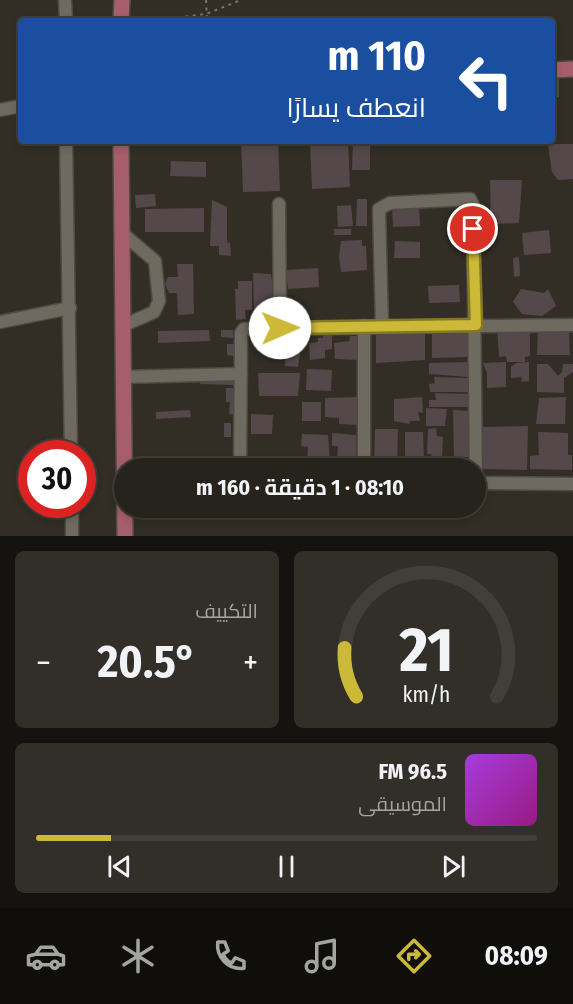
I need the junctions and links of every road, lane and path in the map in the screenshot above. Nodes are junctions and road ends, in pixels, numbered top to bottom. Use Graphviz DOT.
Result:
graph roads {
  1 [pos="65,0"];
  2 [pos="122,0"];
  3 [pos="206,0"];
  4 [pos="241,0"];
  5 [pos="206,14"];
  6 [pos="66,18"];
  7 [pos="122,18"];
  8 [pos="173,18"];
  9 [pos="207,18"];
  10 [pos="573,69"];
  11 [pos="555,70"];
  12 [pos="18,107"];
  13 [pos="0,110"];
  14 [pos="66,144"];
  15 [pos="121,144"];
  16 [pos="279,204"];
  17 [pos="122,233"];
  18 [pos="70,308"];
  19 [pos="0,322"];
  20 [pos="476,325"];
  21 [pos="573,325"];
  22 [pos="122,326"];
  23 [pos="364,326"];
  24 [pos="382,326"];
  25 [pos="280,328"];
  26 [pos="241,374"];
  27 [pos="122,377"];
  28 [pos="71,440"];
  29 [pos="124,458"];
  30 [pos="240,458"];
  31 [pos="364,458"];
  32 [pos="476,458"];
  33 [pos="486,483"];
  34 [pos="573,484"];
  35 [pos="72,518"];
  36 [pos="125,518"];
  37 [pos="72,536"];
  38 [pos="125,536"];
  1 -- 6 [label="street"];
  2 -- 7 [label="main road"];
  3 -- 5 [label="path"];
  4 -- 5 [label="path"];
  5 -- 8 [label="path"];
  5 -- 9 [label="path"];
  10 -- 11 [label="main road"];
  12 -- 13 [label="street"];
  14 -- 18 [label="street"];
  15 -- 17 [label="main road"];
  16 -- 25 [label="street"];
  17 -- 22 [label="main road"];
  17 -- 22 [label="street"];
  18 -- 19 [label="street"];
  18 -- 28 [label="street"];
  20 -- 21 [label="street"];
  20 -- 24 [label="street"];
  20 -- 24 [label="street"];
  20 -- 32 [label="street"];
  22 -- 27 [label="main road"];
  23 -- 24 [label="street"];
  23 -- 25 [label="street"];
  23 -- 31 [label="street"];
  25 -- 26 [label="street"];
  26 -- 27 [label="street"];
  26 -- 30 [label="street"];
  27 -- 29 [label="main road"];
  33 -- 34 [label="street"];
  35 -- 37 [label="street"];
  36 -- 38 [label="main road"];
}
